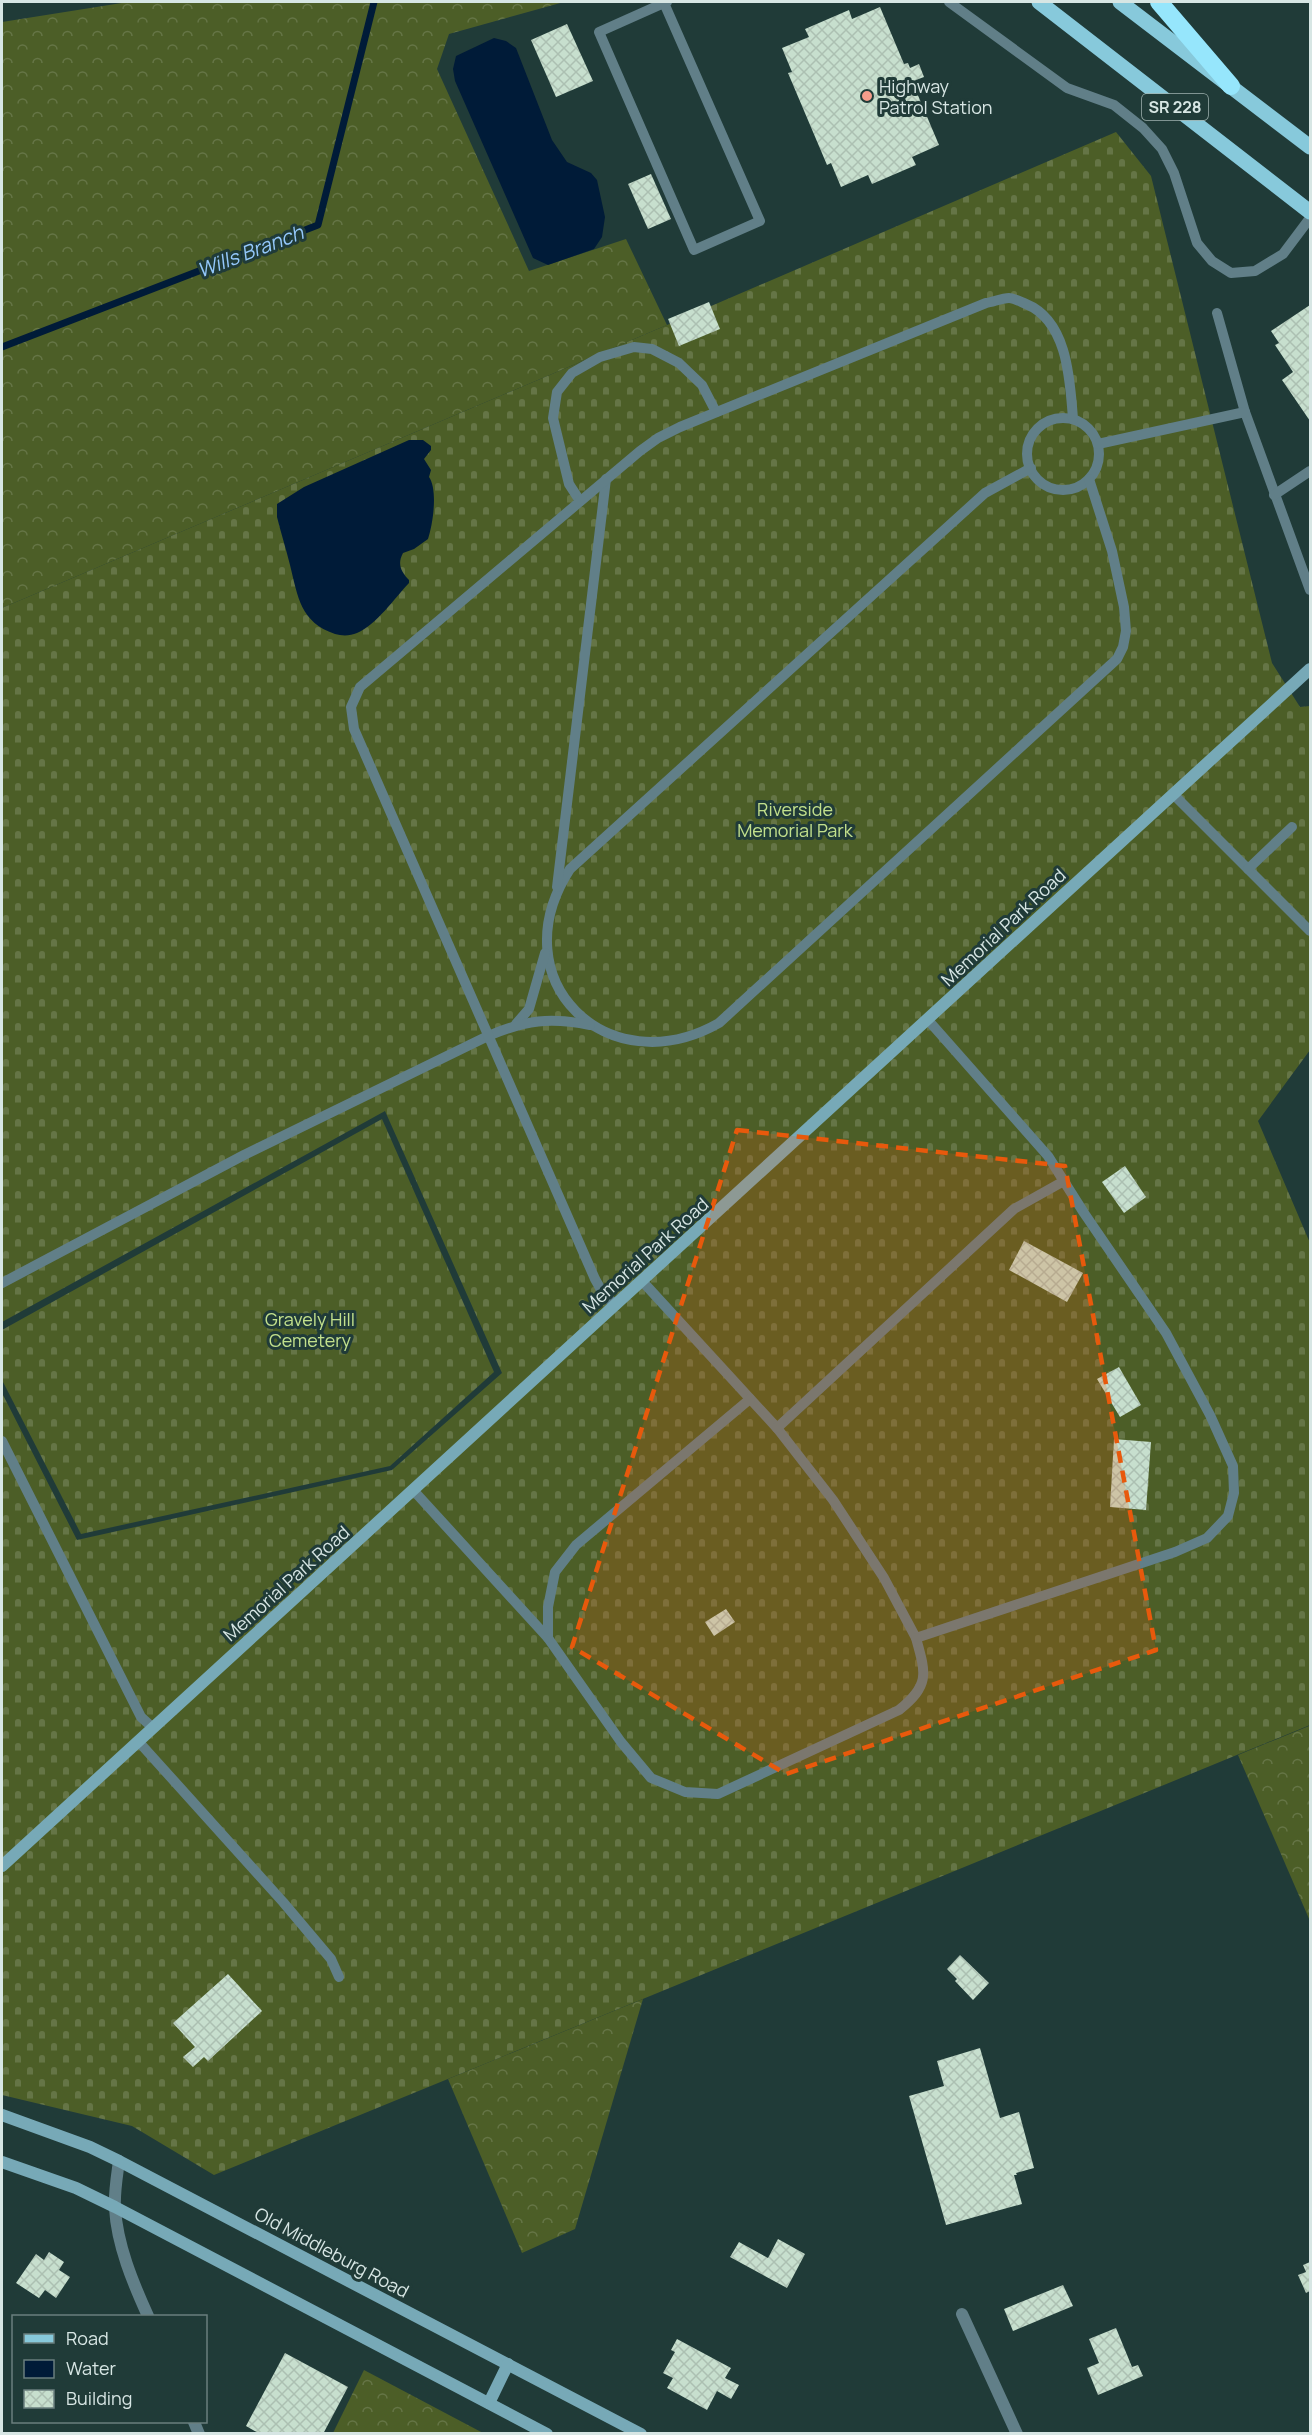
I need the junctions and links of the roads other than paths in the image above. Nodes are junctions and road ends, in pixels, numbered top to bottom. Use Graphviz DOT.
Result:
graph roads {
  1 [pos="665,2"];
  2 [pos="949,2"];
  3 [pos="1040,2"];
  4 [pos="1120,2"];
  5 [pos="1159,2"];
  6 [pos="1231,86"];
  7 [pos="1311,147"];
  8 [pos="1311,212"];
  9 [pos="1311,218"];
  10 [pos="1218,313"];
  11 [pos="716,412"];
  12 [pos="1245,412"];
  13 [pos="1073,419"];
  14 [pos="1098,444"];
  15 [pos="1031,468"];
  16 [pos="1311,471"];
  17 [pos="1089,478"];
  18 [pos="606,479"];
  19 [pos="1274,495"];
  20 [pos="580,501"];
  21 [pos="1311,590"];
  22 [pos="1311,669"];
  23 [pos="1174,795"];
  24 [pos="1292,827"];
  25 [pos="1248,869"];
  26 [pos="556,890"];
  27 [pos="1311,931"];
  28 [pos="546,952"];
  29 [pos="928,1020"];
  30 [pos="516,1024"];
  31 [pos="596,1026"];
  32 [pos="488,1036"];
  33 [pos="1064,1181"];
  34 [pos="643,1282"];
  35 [pos="2,1283"];
  36 [pos="616,1305"];
  37 [pos="750,1399"];
  38 [pos="777,1428"];
  39 [pos="2,1441"];
  40 [pos="414,1491"];
  41 [pos="548,1638"];
  42 [pos="916,1638"];
  43 [pos="153,1728"];
  44 [pos="138,1742"];
  45 [pos="2,1866"];
  46 [pos="339,1977"];
  47 [pos="2,2115"];
  48 [pos="119,2161"];
  49 [pos="2,2162"];
  50 [pos="115,2207"];
  51 [pos="962,2314"];
  52 [pos="148,2315"];
  53 [pos="508,2364"];
  54 [pos="489,2403"];
  55 [pos="547,2433"];
  56 [pos="641,2433"];
  57 [pos="1017,2433"];
  1 -- 1 [label="lane"];
  2 -- 9 [label="lane"];
  3 -- 8 [label="main road, SR 228"];
  4 -- 6 [label="main road, SR 228"];
  5 -- 6 [label="highway"];
  6 -- 7 [label="main road, SR 228"];
  10 -- 12 [label="lane"];
  11 -- 13 [label="lane"];
  11 -- 18 [label="lane"];
  11 -- 20 [label="lane"];
  12 -- 14 [label="lane"];
  12 -- 19 [label="lane"];
  13 -- 14 [label="lane"];
  13 -- 15 [label="lane"];
  14 -- 17 [label="lane"];
  15 -- 17 [label="lane"];
  15 -- 26 [label="lane"];
  16 -- 19 [label="lane"];
  17 -- 31 [label="lane"];
  18 -- 20 [label="lane"];
  18 -- 26 [label="lane"];
  19 -- 21 [label="lane"];
  20 -- 32 [label="lane"];
  22 -- 23 [label="street, Memorial Park Road"];
  23 -- 25 [label="lane"];
  23 -- 29 [label="street, Memorial Park Road"];
  24 -- 25 [label="lane"];
  25 -- 27 [label="lane"];
  26 -- 28 [label="lane"];
  28 -- 30 [label="lane"];
  28 -- 31 [label="lane"];
  29 -- 33 [label="lane"];
  29 -- 34 [label="street, Memorial Park Road"];
  30 -- 31 [label="lane"];
  30 -- 32 [label="lane"];
  32 -- 35 [label="lane"];
  32 -- 36 [label="lane"];
  33 -- 38 [label="lane"];
  33 -- 42 [label="lane"];
  34 -- 36 [label="street, Memorial Park Road"];
  34 -- 37 [label="lane"];
  36 -- 40 [label="street, Memorial Park Road"];
  37 -- 38 [label="lane"];
  37 -- 41 [label="lane"];
  38 -- 42 [label="lane"];
  39 -- 43 [label="lane"];
  40 -- 41 [label="lane"];
  40 -- 43 [label="street, Memorial Park Road"];
  41 -- 42 [label="lane"];
  43 -- 44 [label="street, Memorial Park Road"];
  44 -- 45 [label="street, Memorial Park Road"];
  44 -- 46 [label="lane"];
  47 -- 48 [label="street, Old Middleburg Road"];
  48 -- 50 [label="street"];
  48 -- 53 [label="street, Old Middleburg Road"];
  49 -- 50 [label="street"];
  50 -- 52 [label="street"];
  50 -- 54 [label="street"];
  51 -- 57 [label="street"];
  53 -- 54 [label="street"];
  53 -- 56 [label="street, Old Middleburg Road"];
  54 -- 55 [label="street"];
}
